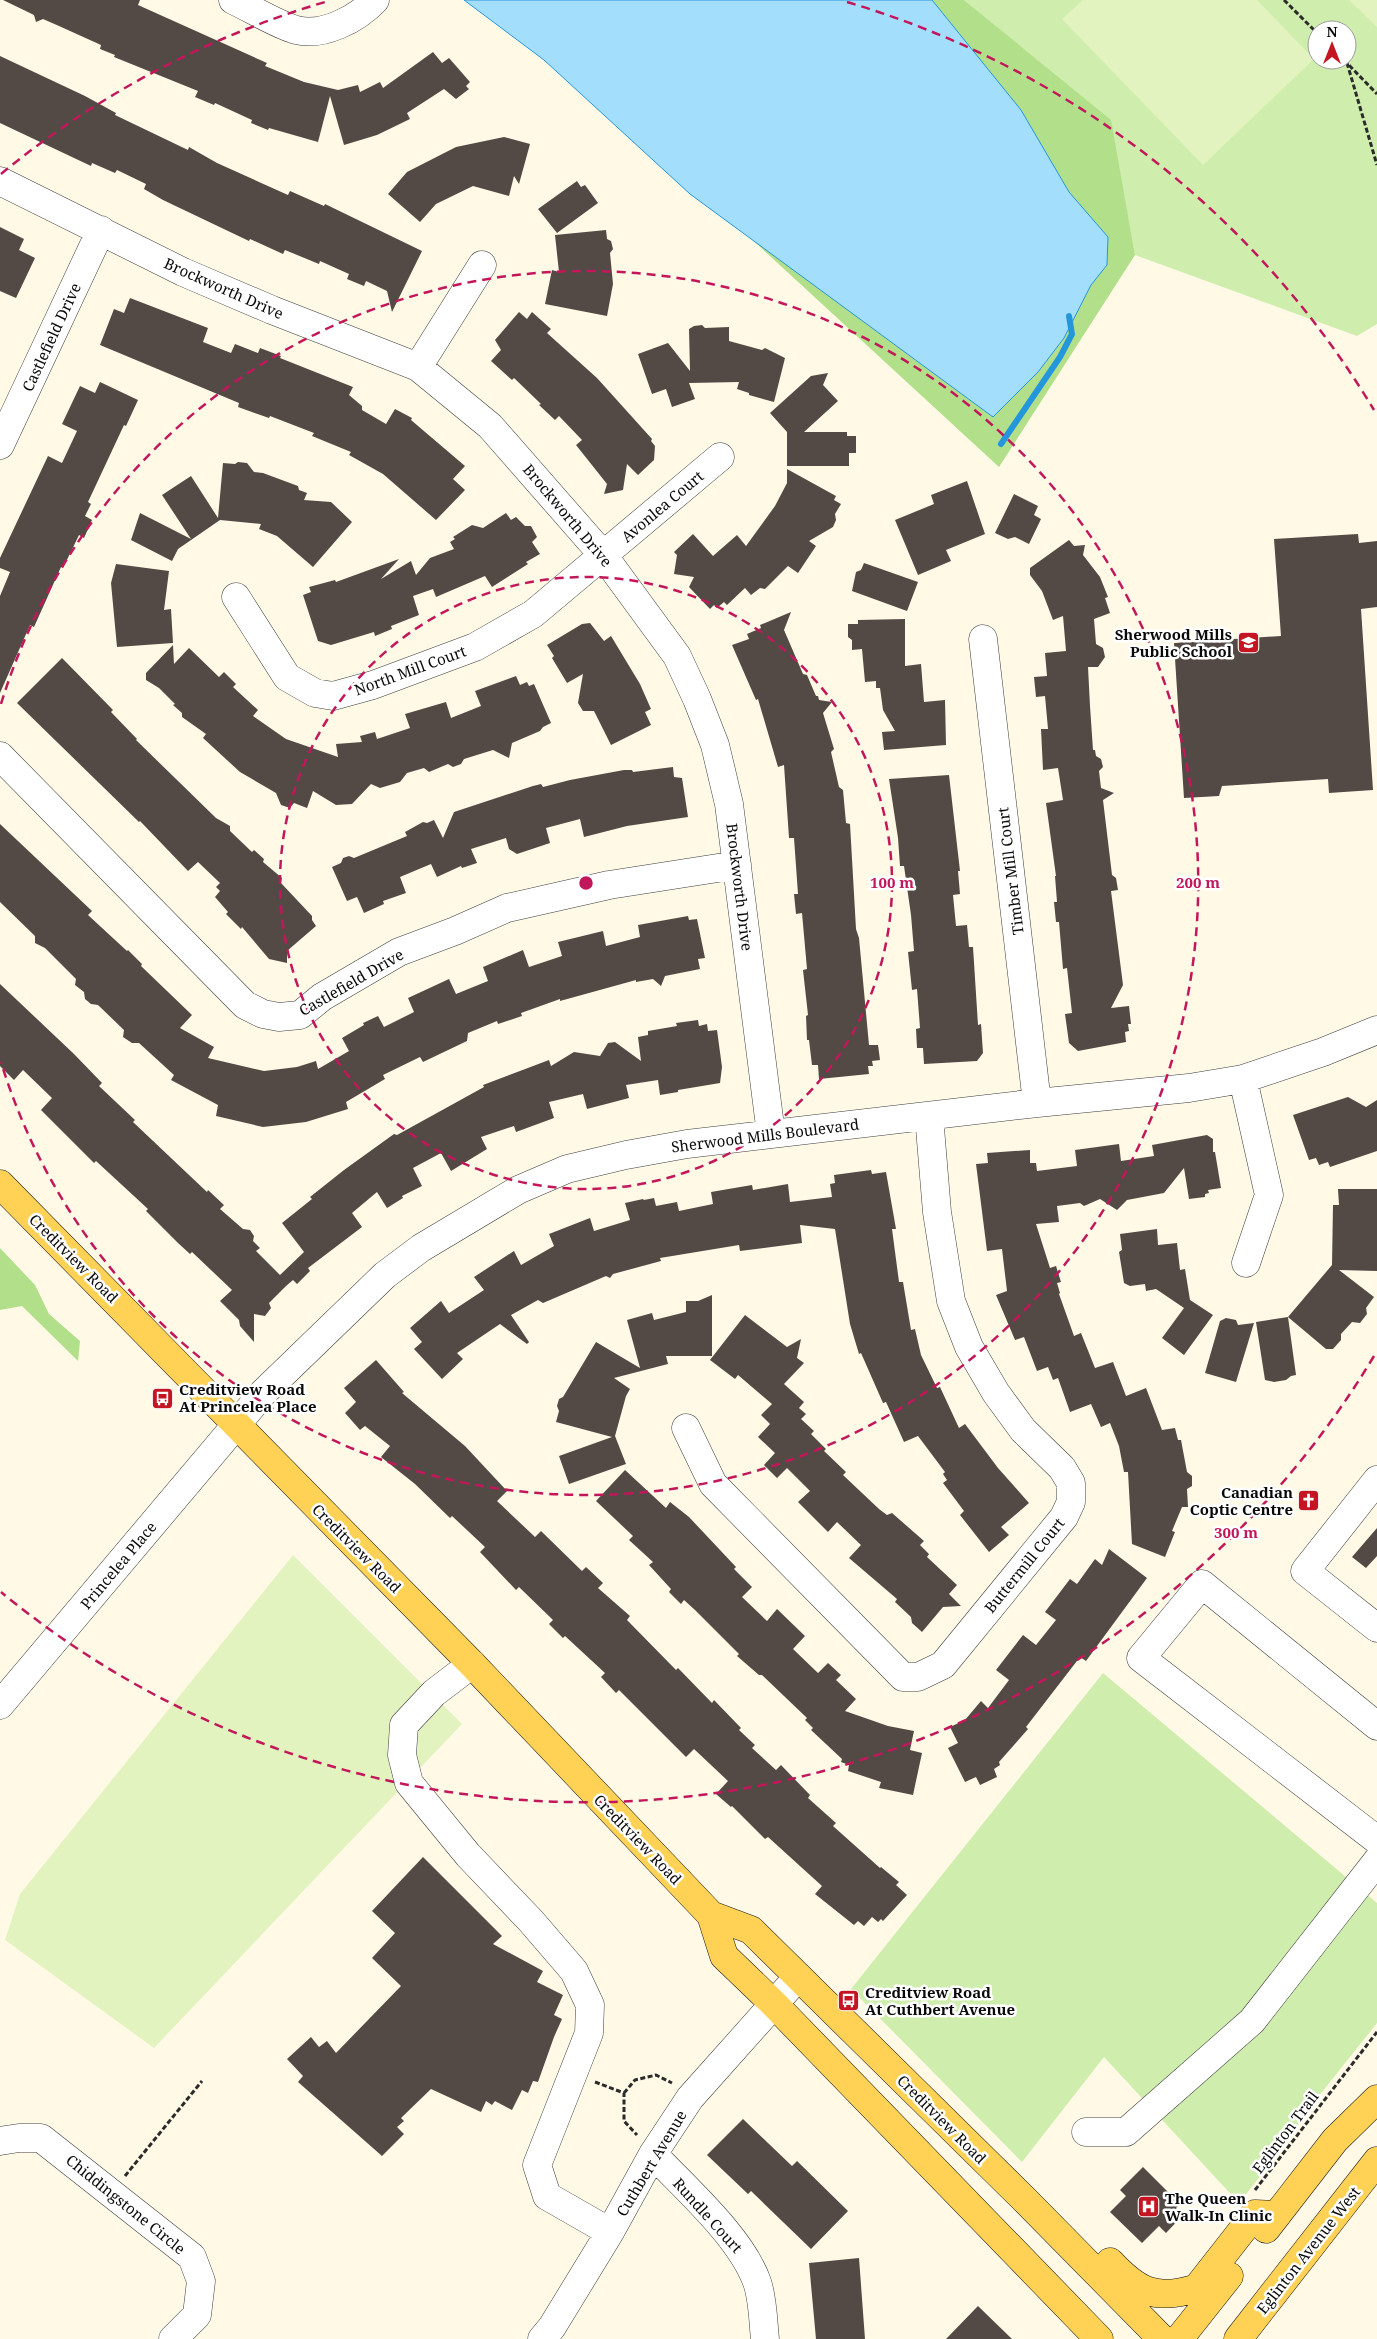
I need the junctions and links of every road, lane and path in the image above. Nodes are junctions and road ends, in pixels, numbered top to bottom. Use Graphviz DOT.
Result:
graph roads {
  1 [pos="233,0"];
  2 [pos="375,0"];
  3 [pos="1284,0"];
  4 [pos="1307,23"];
  5 [pos="1348,70"];
  6 [pos="1353,70"];
  7 [pos="1377,94"];
  8 [pos="1377,164"];
  9 [pos="0,181"];
  10 [pos="101,230"];
  11 [pos="482,265"];
  12 [pos="418,367"];
  13 [pos="0,445"];
  14 [pos="720,457"];
  15 [pos="603,555"];
  16 [pos="236,597"];
  17 [pos="983,639"];
  18 [pos="0,756"];
  19 [pos="737,865"];
  20 [pos="1377,1030"];
  21 [pos="1243,1078"];
  22 [pos="1037,1103"];
  23 [pos="929,1116"];
  24 [pos="771,1134"];
  25 [pos="0,1184"];
  26 [pos="1246,1263"];
  27 [pos="235,1424"];
  28 [pos="686,1428"];
  29 [pos="1377,1480"];
  30 [pos="1377,1628"];
  31 [pos="472,1664"];
  32 [pos="0,1705"];
  33 [pos="1377,1726"];
  34 [pos="1377,1840"];
  35 [pos="1377,1861"];
  36 [pos="711,1915"];
  37 [pos="798,1977"];
  38 [pos="774,2004"];
  39 [pos="1377,2032"];
  40 [pos="573,2074"];
  41 [pos="202,2081"];
  42 [pos="624,2093"];
  43 [pos="690,2098"];
  44 [pos="1377,2099"];
  45 [pos="1086,2132"];
  46 [pos="0,2141"];
  47 [pos="653,2154"];
  48 [pos="1377,2161"];
  49 [pos="112,2193"];
  50 [pos="1252,2194"];
  51 [pos="1024,2199"];
  52 [pos="1277,2215"];
  53 [pos="610,2232"];
  54 [pos="173,2339"];
  55 [pos="542,2339"];
  56 [pos="765,2339"];
  57 [pos="1099,2339"];
  58 [pos="1162,2339"];
  59 [pos="1179,2339"];
  60 [pos="1238,2339"];
  1 -- 2 [label="street"];
  3 -- 4 [label="path"];
  5 -- 8 [label="path"];
  6 -- 7 [label="path"];
  9 -- 10 [label="street, Brockworth Drive"];
  10 -- 12 [label="street, Brockworth Drive"];
  10 -- 13 [label="street, Castlefield Drive"];
  11 -- 12 [label="street"];
  12 -- 15 [label="street, Brockworth Drive"];
  14 -- 15 [label="street, Avonlea Court"];
  15 -- 16 [label="street, North Mill Court"];
  15 -- 19 [label="street, Brockworth Drive"];
  17 -- 22 [label="street, Timber Mill Court"];
  18 -- 19 [label="street, Castlefield Drive"];
  19 -- 24 [label="street, Brockworth Drive"];
  20 -- 21 [label="street, Sherwood Mills Boulevard"];
  21 -- 22 [label="street, Sherwood Mills Boulevard"];
  21 -- 26 [label="street"];
  22 -- 23 [label="street, Sherwood Mills Boulevard"];
  23 -- 24 [label="street, Sherwood Mills Boulevard"];
  23 -- 28 [label="street, Buttermill Court"];
  24 -- 27 [label="street, Sherwood Mills Boulevard"];
  25 -- 27 [label="main road, Creditview Road"];
  27 -- 31 [label="main road, Creditview Road"];
  27 -- 32 [label="street, Princelea Place"];
  29 -- 30 [label="street"];
  31 -- 36 [label="main road, Creditview Road"];
  31 -- 40 [label="street"];
  33 -- 34 [label="street"];
  35 -- 45 [label="street"];
  36 -- 37 [label="main road, Creditview Road"];
  36 -- 38 [label="main road, Creditview Road"];
  37 -- 38 [label="street, Cuthbert Avenue"];
  37 -- 51 [label="main road, Creditview Road"];
  38 -- 43 [label="street, Cuthbert Avenue"];
  38 -- 57 [label="main road, Creditview Road"];
  39 -- 50 [label="path, Eglinton Trail"];
  40 -- 42 [label="path"];
  40 -- 53 [label="street"];
  41 -- 49 [label="path"];
  42 -- 43 [label="path"];
  42 -- 47 [label="path"];
  43 -- 47 [label="street, Cuthbert Avenue"];
  44 -- 52 [label="main road"];
  46 -- 49 [label="street, Chiddingstone Circle"];
  47 -- 53 [label="street, Cuthbert Avenue"];
  47 -- 56 [label="street, Rundle Court"];
  48 -- 60 [label="main road, Eglinton Avenue West"];
  49 -- 54 [label="street, Chiddingstone Circle"];
  51 -- 52 [label="main road"];
  51 -- 58 [label="main road, Creditview Road"];
  52 -- 59 [label="main road"];
  53 -- 55 [label="street, Cuthbert Avenue"];
}
